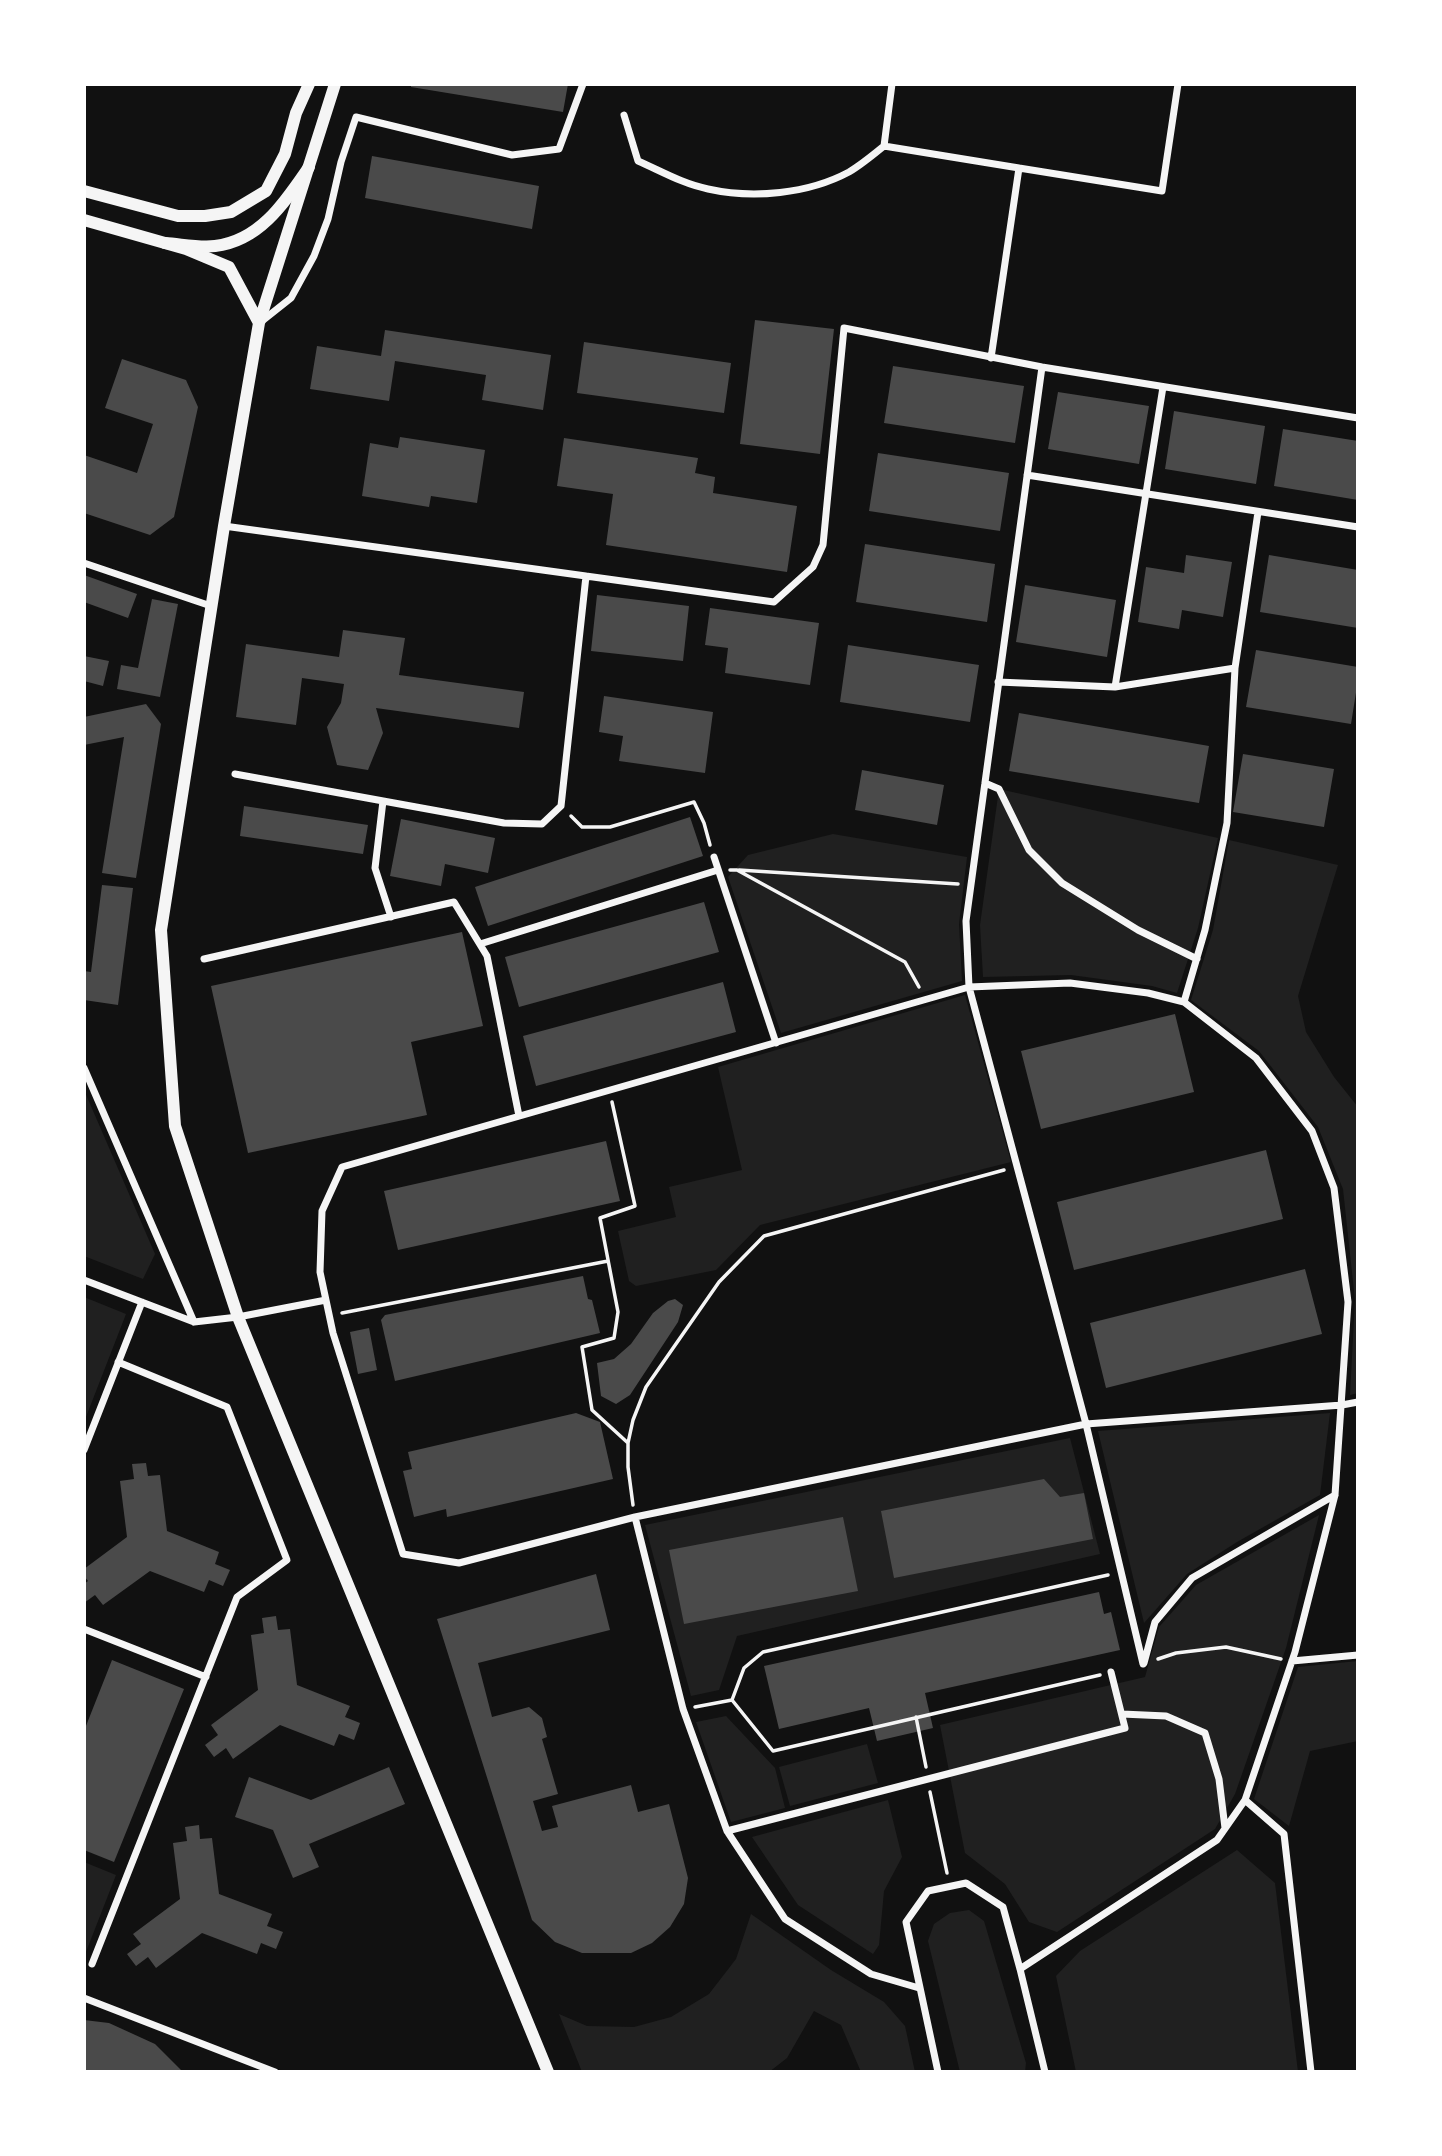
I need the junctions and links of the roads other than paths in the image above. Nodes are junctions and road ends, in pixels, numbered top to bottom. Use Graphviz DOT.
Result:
graph roads {
  1 [pos="309,84"];
  2 [pos="335,84"];
  3 [pos="583,84"];
  4 [pos="892,84"];
  5 [pos="1178,84"];
  6 [pos="624,115"];
  7 [pos="884,146"];
  8 [pos="309,167"];
  9 [pos="1019,169"];
  10 [pos="84,191"];
  11 [pos="84,220"];
  12 [pos="165,243"];
  13 [pos="259,323"];
  14 [pos="991,355"];
  15 [pos="1042,366"];
  16 [pos="1163,387"];
  17 [pos="1358,416"];
  18 [pos="1027,475"];
  19 [pos="1145,495"];
  20 [pos="1258,512"];
  21 [pos="224,526"];
  22 [pos="1358,527"];
  23 [pos="84,563"];
  24 [pos="586,576"];
  25 [pos="211,606"];
  26 [pos="1235,668"];
  27 [pos="998,682"];
  28 [pos="1115,687"];
  29 [pos="235,774"];
  30 [pos="985,783"];
  31 [pos="383,801"];
  32 [pos="714,857"];
  33 [pos="718,870"];
  34 [pos="391,917"];
  35 [pos="480,944"];
  36 [pos="204,959"];
  37 [pos="1197,959"];
  38 [pos="969,987"];
  39 [pos="1184,1002"];
  40 [pos="776,1042"];
  41 [pos="84,1068"];
  42 [pos="519,1116"];
  43 [pos="84,1280"];
  44 [pos="326,1300"];
  45 [pos="142,1302"];
  46 [pos="239,1317"];
  47 [pos="194,1322"];
  48 [pos="118,1362"];
  49 [pos="1358,1402"];
  50 [pos="1342,1405"];
  51 [pos="1086,1424"];
  52 [pos="84,1450"];
  53 [pos="1335,1495"];
  54 [pos="635,1517"];
  55 [pos="84,1629"];
  56 [pos="1358,1655"];
  57 [pos="1292,1661"];
  58 [pos="1111,1672"];
  59 [pos="206,1677"];
  60 [pos="1122,1714"];
  61 [pos="1245,1800"];
  62 [pos="1225,1828"];
  63 [pos="727,1831"];
  64 [pos="92,1965"];
  65 [pos="1020,1969"];
  66 [pos="919,1989"];
  67 [pos="84,1998"];
  68 [pos="275,2072"];
  69 [pos="548,2072"];
  70 [pos="938,2072"];
  71 [pos="1045,2072"];
  72 [pos="1311,2072"];
  1 -- 10 [label="street"];
  2 -- 8 [label="street"];
  3 -- 13 [label="street"];
  4 -- 7 [label="street"];
  5 -- 9 [label="street"];
  6 -- 7 [label="street"];
  7 -- 9 [label="street"];
  8 -- 12 [label="street"];
  8 -- 13 [label="street"];
  9 -- 14 [label="street"];
  11 -- 12 [label="street"];
  12 -- 13 [label="street"];
  13 -- 21 [label="street"];
  14 -- 15 [label="street"];
  14 -- 17 [label="street"];
  14 -- 24 [label="street"];
  15 -- 16 [label="street"];
  15 -- 18 [label="street"];
  16 -- 17 [label="street"];
  16 -- 19 [label="street"];
  18 -- 19 [label="street"];
  18 -- 27 [label="street"];
  19 -- 20 [label="street"];
  19 -- 28 [label="street"];
  20 -- 22 [label="street"];
  20 -- 26 [label="street"];
  21 -- 24 [label="street"];
  21 -- 25 [label="street"];
  23 -- 25 [label="street"];
  24 -- 31 [label="street"];
  25 -- 46 [label="street"];
  26 -- 28 [label="street"];
  26 -- 37 [label="street"];
  27 -- 28 [label="street"];
  27 -- 30 [label="street"];
  29 -- 31 [label="street"];
  30 -- 37 [label="street"];
  30 -- 38 [label="street"];
  31 -- 34 [label="street"];
  32 -- 33 [label="street"];
  33 -- 35 [label="street"];
  33 -- 40 [label="street"];
  34 -- 35 [label="street"];
  34 -- 36 [label="street"];
  35 -- 42 [label="street"];
  37 -- 39 [label="street"];
  38 -- 39 [label="street"];
  38 -- 40 [label="street"];
  38 -- 51 [label="street"];
  39 -- 50 [label="street"];
  40 -- 42 [label="street"];
  41 -- 47 [label="street"];
  42 -- 44 [label="street"];
  43 -- 45 [label="street"];
  44 -- 46 [label="street"];
  44 -- 54 [label="street"];
  45 -- 47 [label="street"];
  45 -- 48 [label="street"];
  46 -- 47 [label="street"];
  46 -- 69 [label="street"];
  48 -- 52 [label="street"];
  48 -- 59 [label="street"];
  49 -- 50 [label="street"];
  50 -- 51 [label="street"];
  50 -- 53 [label="street"];
  51 -- 53 [label="street"];
  51 -- 54 [label="street"];
  53 -- 57 [label="street"];
  54 -- 63 [label="street"];
  55 -- 59 [label="street"];
  56 -- 57 [label="street"];
  57 -- 61 [label="street"];
  58 -- 60 [label="street"];
  59 -- 64 [label="street"];
  60 -- 62 [label="street"];
  60 -- 63 [label="street"];
  61 -- 62 [label="street"];
  61 -- 72 [label="street"];
  62 -- 65 [label="street"];
  63 -- 66 [label="street"];
  65 -- 66 [label="street"];
  65 -- 71 [label="street"];
  66 -- 70 [label="street"];
  67 -- 68 [label="street"];
}
